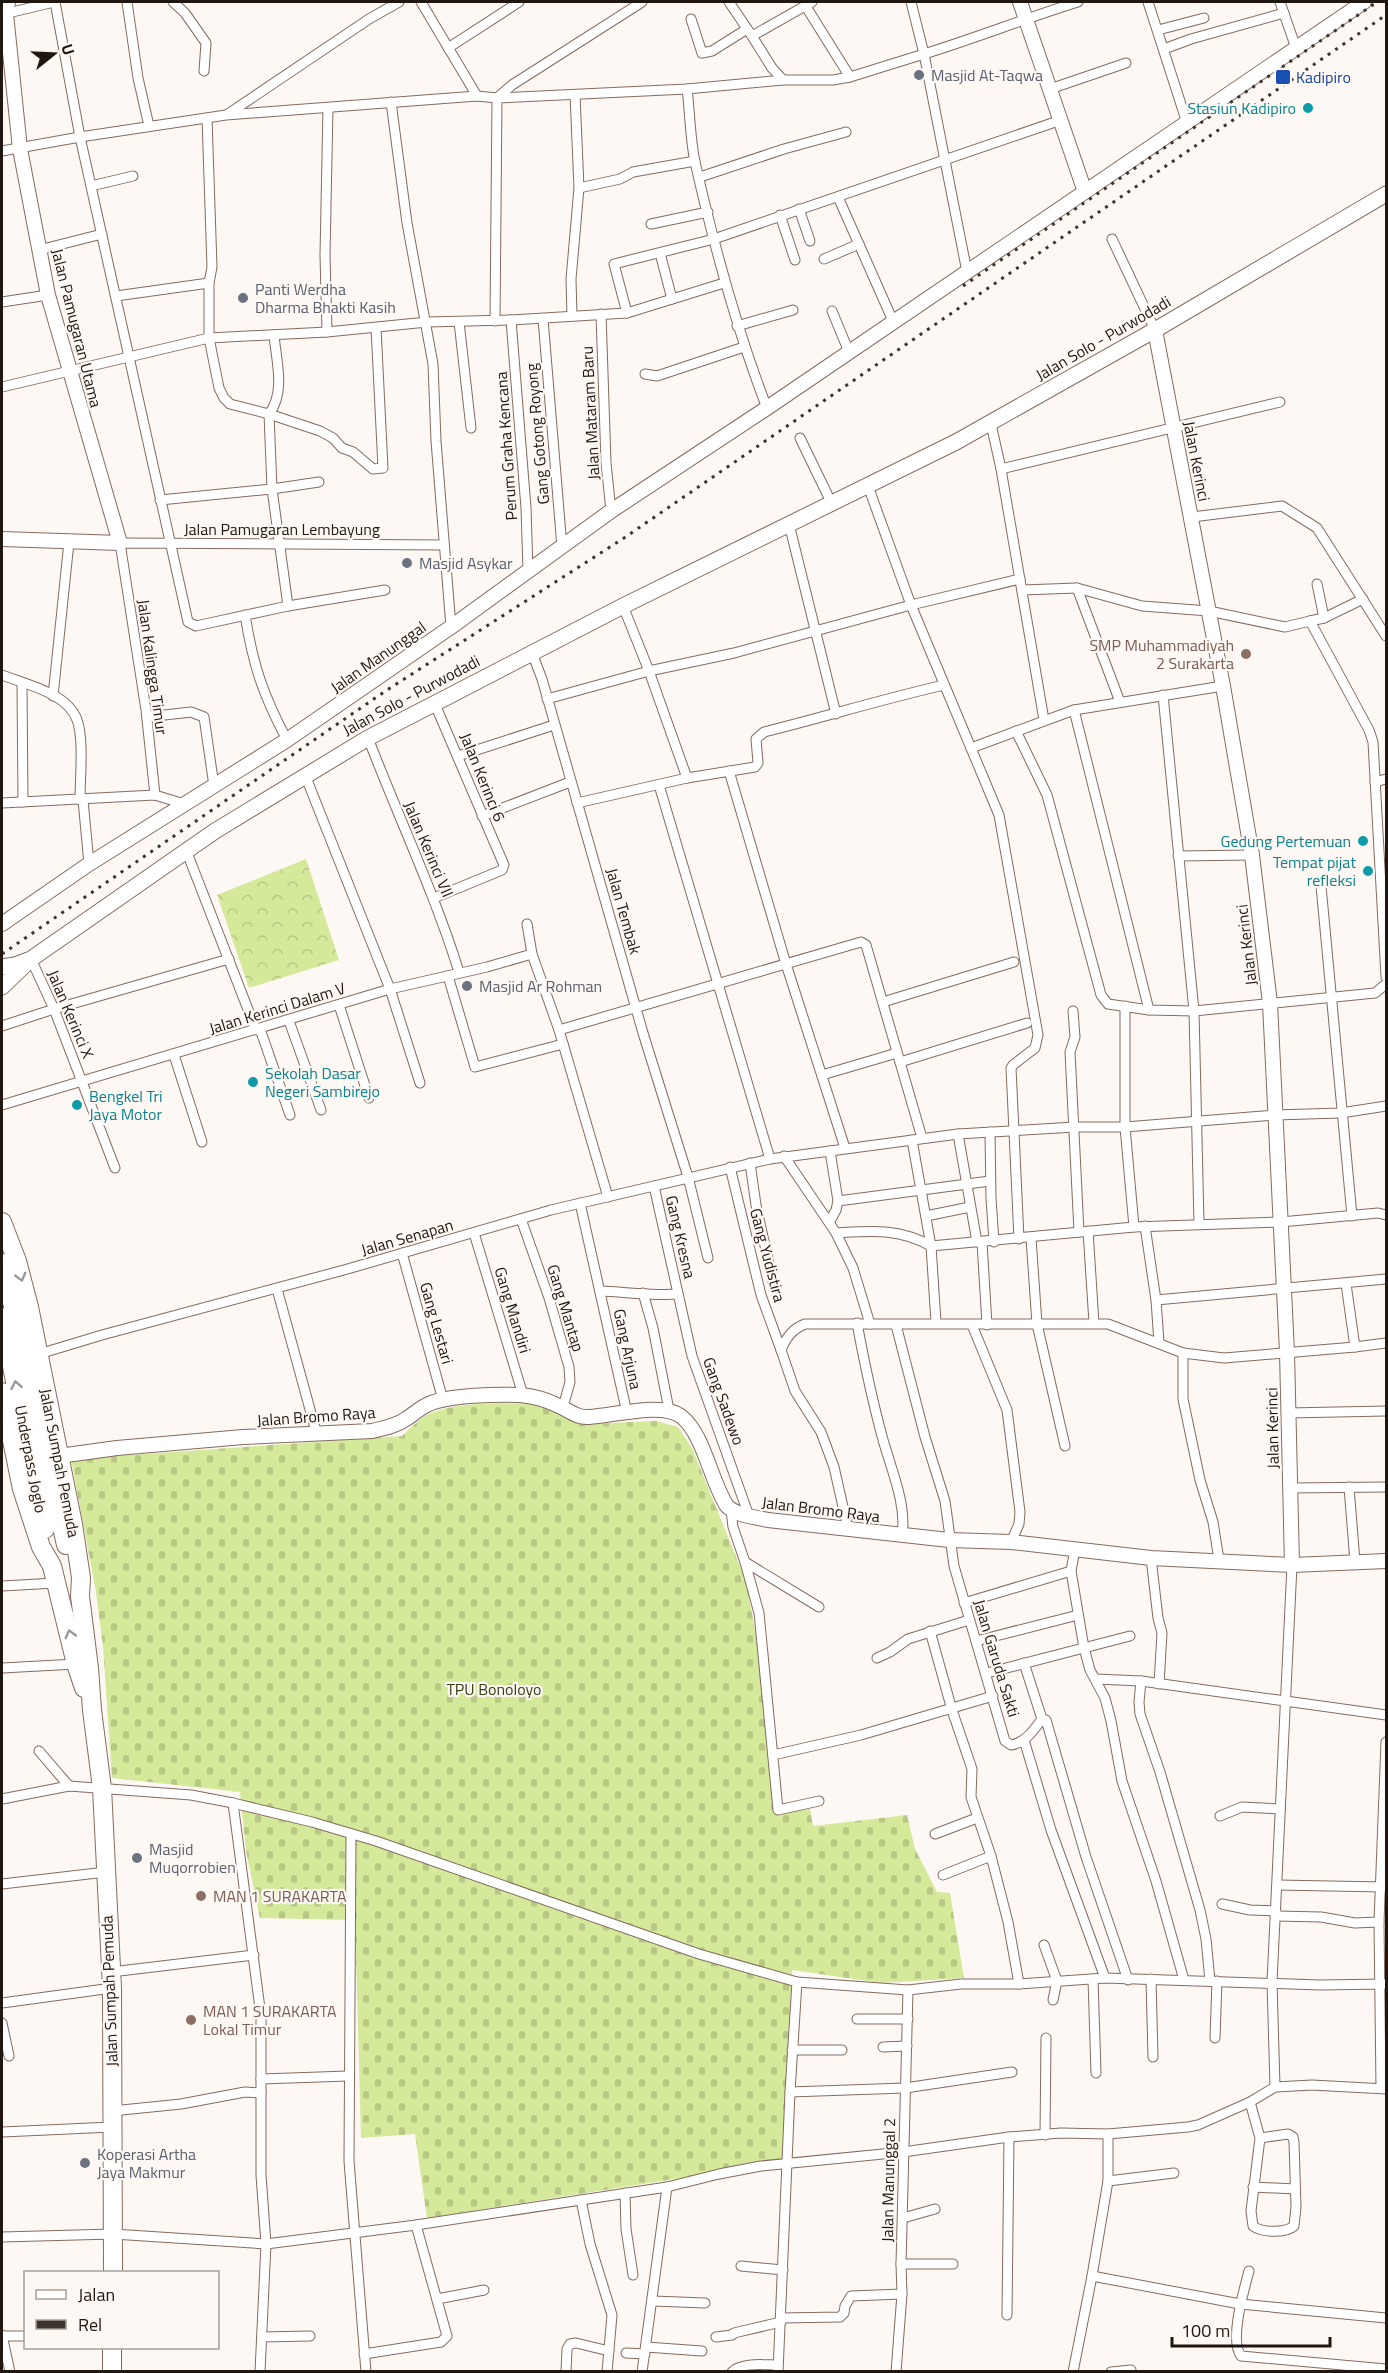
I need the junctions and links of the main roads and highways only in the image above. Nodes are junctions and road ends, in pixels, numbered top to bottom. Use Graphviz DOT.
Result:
graph roads {
  1 [pos="1386,194"];
  2 [pos="31,958"];
  3 [pos="2,967"];
  4 [pos="2,987"];
  5 [pos="2,1221"];
  6 [pos="2,1263"];
  7 [pos="2,1317"];
  8 [pos="2,1392"];
  9 [pos="5,1423"];
  10 [pos="54,1575"];
  11 [pos="80,1596"];
  12 [pos="92,1710"];
  13 [pos="112,2271"];
  14 [pos="112,2349"];
  15 [pos="112,2372"];
  1 -- 2 [label="main road, Jalan Solo - Purwodadi"];
  2 -- 3 [label="main road, Jalan Solo - Purwodadi"];
  2 -- 4 [label="main road, Jalan Solo - Purwodadi"];
  5 -- 11 [label="highway, Jalan Sumpah Pemuda, one-way"];
  6 -- 11 [label="highway, Underpass Joglo"];
  10 -- 7 [label="highway, Underpass Joglo, one-way"];
  8 -- 9 [label="highway, Jalan Sumpah Pemuda"];
  9 -- 10 [label="highway, Jalan Sumpah Pemuda"];
  12 -- 10 [label="highway, Jalan Sumpah Pemuda, one-way"];
  11 -- 12 [label="highway, Jalan Sumpah Pemuda"];
  12 -- 13 [label="highway, Jalan Sumpah Pemuda"];
  14 -- 15 [label="highway"];
}
